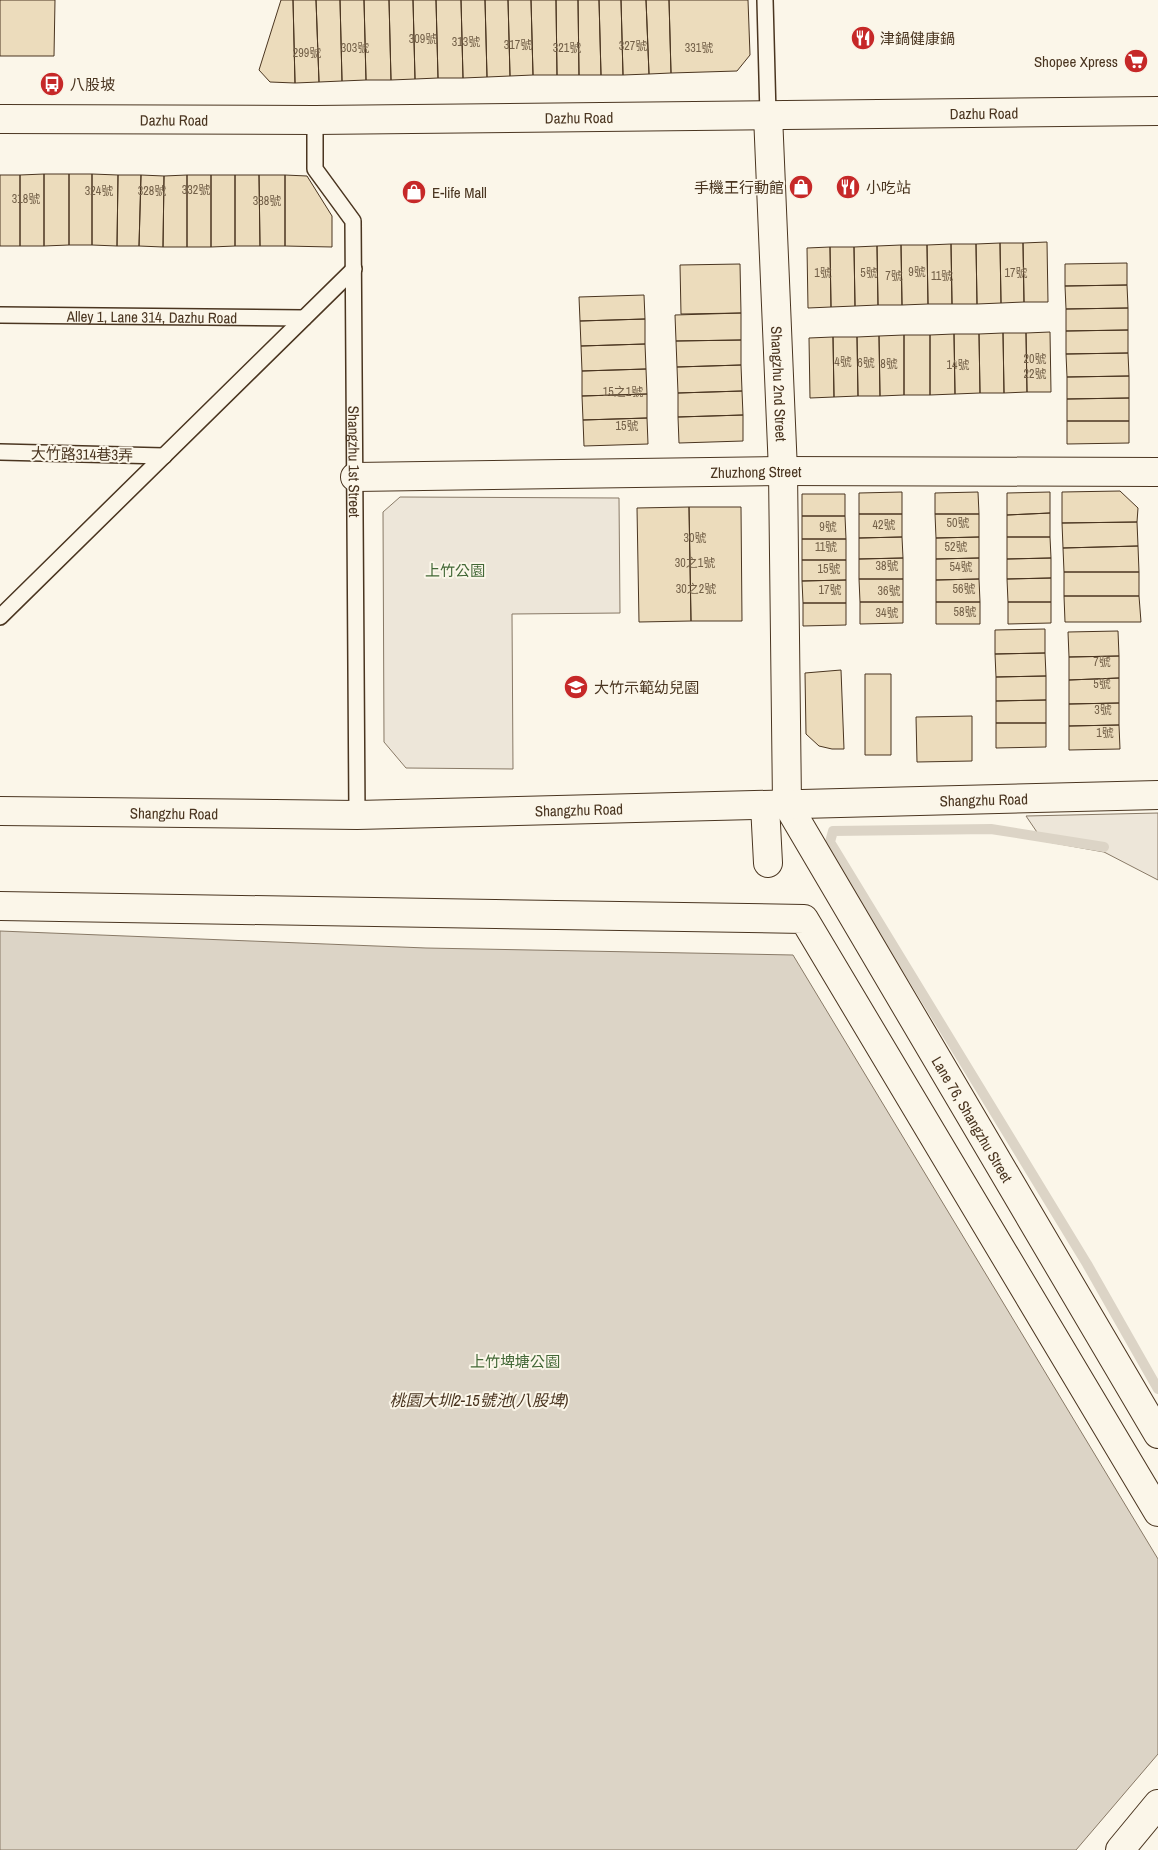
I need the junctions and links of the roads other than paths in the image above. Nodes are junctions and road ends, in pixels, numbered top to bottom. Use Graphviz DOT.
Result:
graph roads {
  1 [pos="766,0"];
  2 [pos="1158,111"];
  3 [pos="768,115"];
  4 [pos="0,119"];
  5 [pos="315,120"];
  6 [pos="354,269"];
  7 [pos="0,315"];
  8 [pos="304,318"];
  9 [pos="0,452"];
  10 [pos="164,456"];
  11 [pos="783,472"];
  12 [pos="1158,472"];
  13 [pos="355,477"];
  14 [pos="0,617"];
  15 [pos="1158,795"];
  16 [pos="776,804"];
  17 [pos="0,811"];
  18 [pos="357,815"];
  19 [pos="768,863"];
  20 [pos="0,906"];
  21 [pos="1158,1434"];
  22 [pos="1158,1512"];
  23 [pos="1158,1804"];
  24 [pos="1120,1850"];
  1 -- 3 [label="lane"];
  2 -- 3 [label="street, Dazhu Road"];
  3 -- 5 [label="street, Dazhu Road"];
  3 -- 11 [label="street, Shangzhu 2nd Street"];
  4 -- 5 [label="street, Dazhu Road"];
  5 -- 6 [label="lane, Shangzhu 1st Street"];
  6 -- 8 [label="lane"];
  6 -- 13 [label="lane, Shangzhu 1st Street"];
  7 -- 8 [label="lane, Alley 1, Lane 314, Dazhu Road"];
  8 -- 10 [label="lane"];
  9 -- 10 [label="lane, 大竹路314巷3弄"];
  10 -- 14 [label="lane"];
  11 -- 12 [label="street, Zhuzhong Street"];
  11 -- 13 [label="street, Zhuzhong Street"];
  11 -- 16 [label="street, Shangzhu 2nd Street"];
  13 -- 18 [label="lane, Shangzhu 1st Street"];
  15 -- 16 [label="street, Shangzhu Road"];
  16 -- 18 [label="street, Shangzhu Road"];
  16 -- 19 [label="street, Shangzhu 2nd Street"];
  16 -- 21 [label="street, Lane 76, Shangzhu Street"];
  17 -- 18 [label="street, Shangzhu Road"];
  20 -- 22 [label="street"];
  23 -- 24 [label="street"];
}
